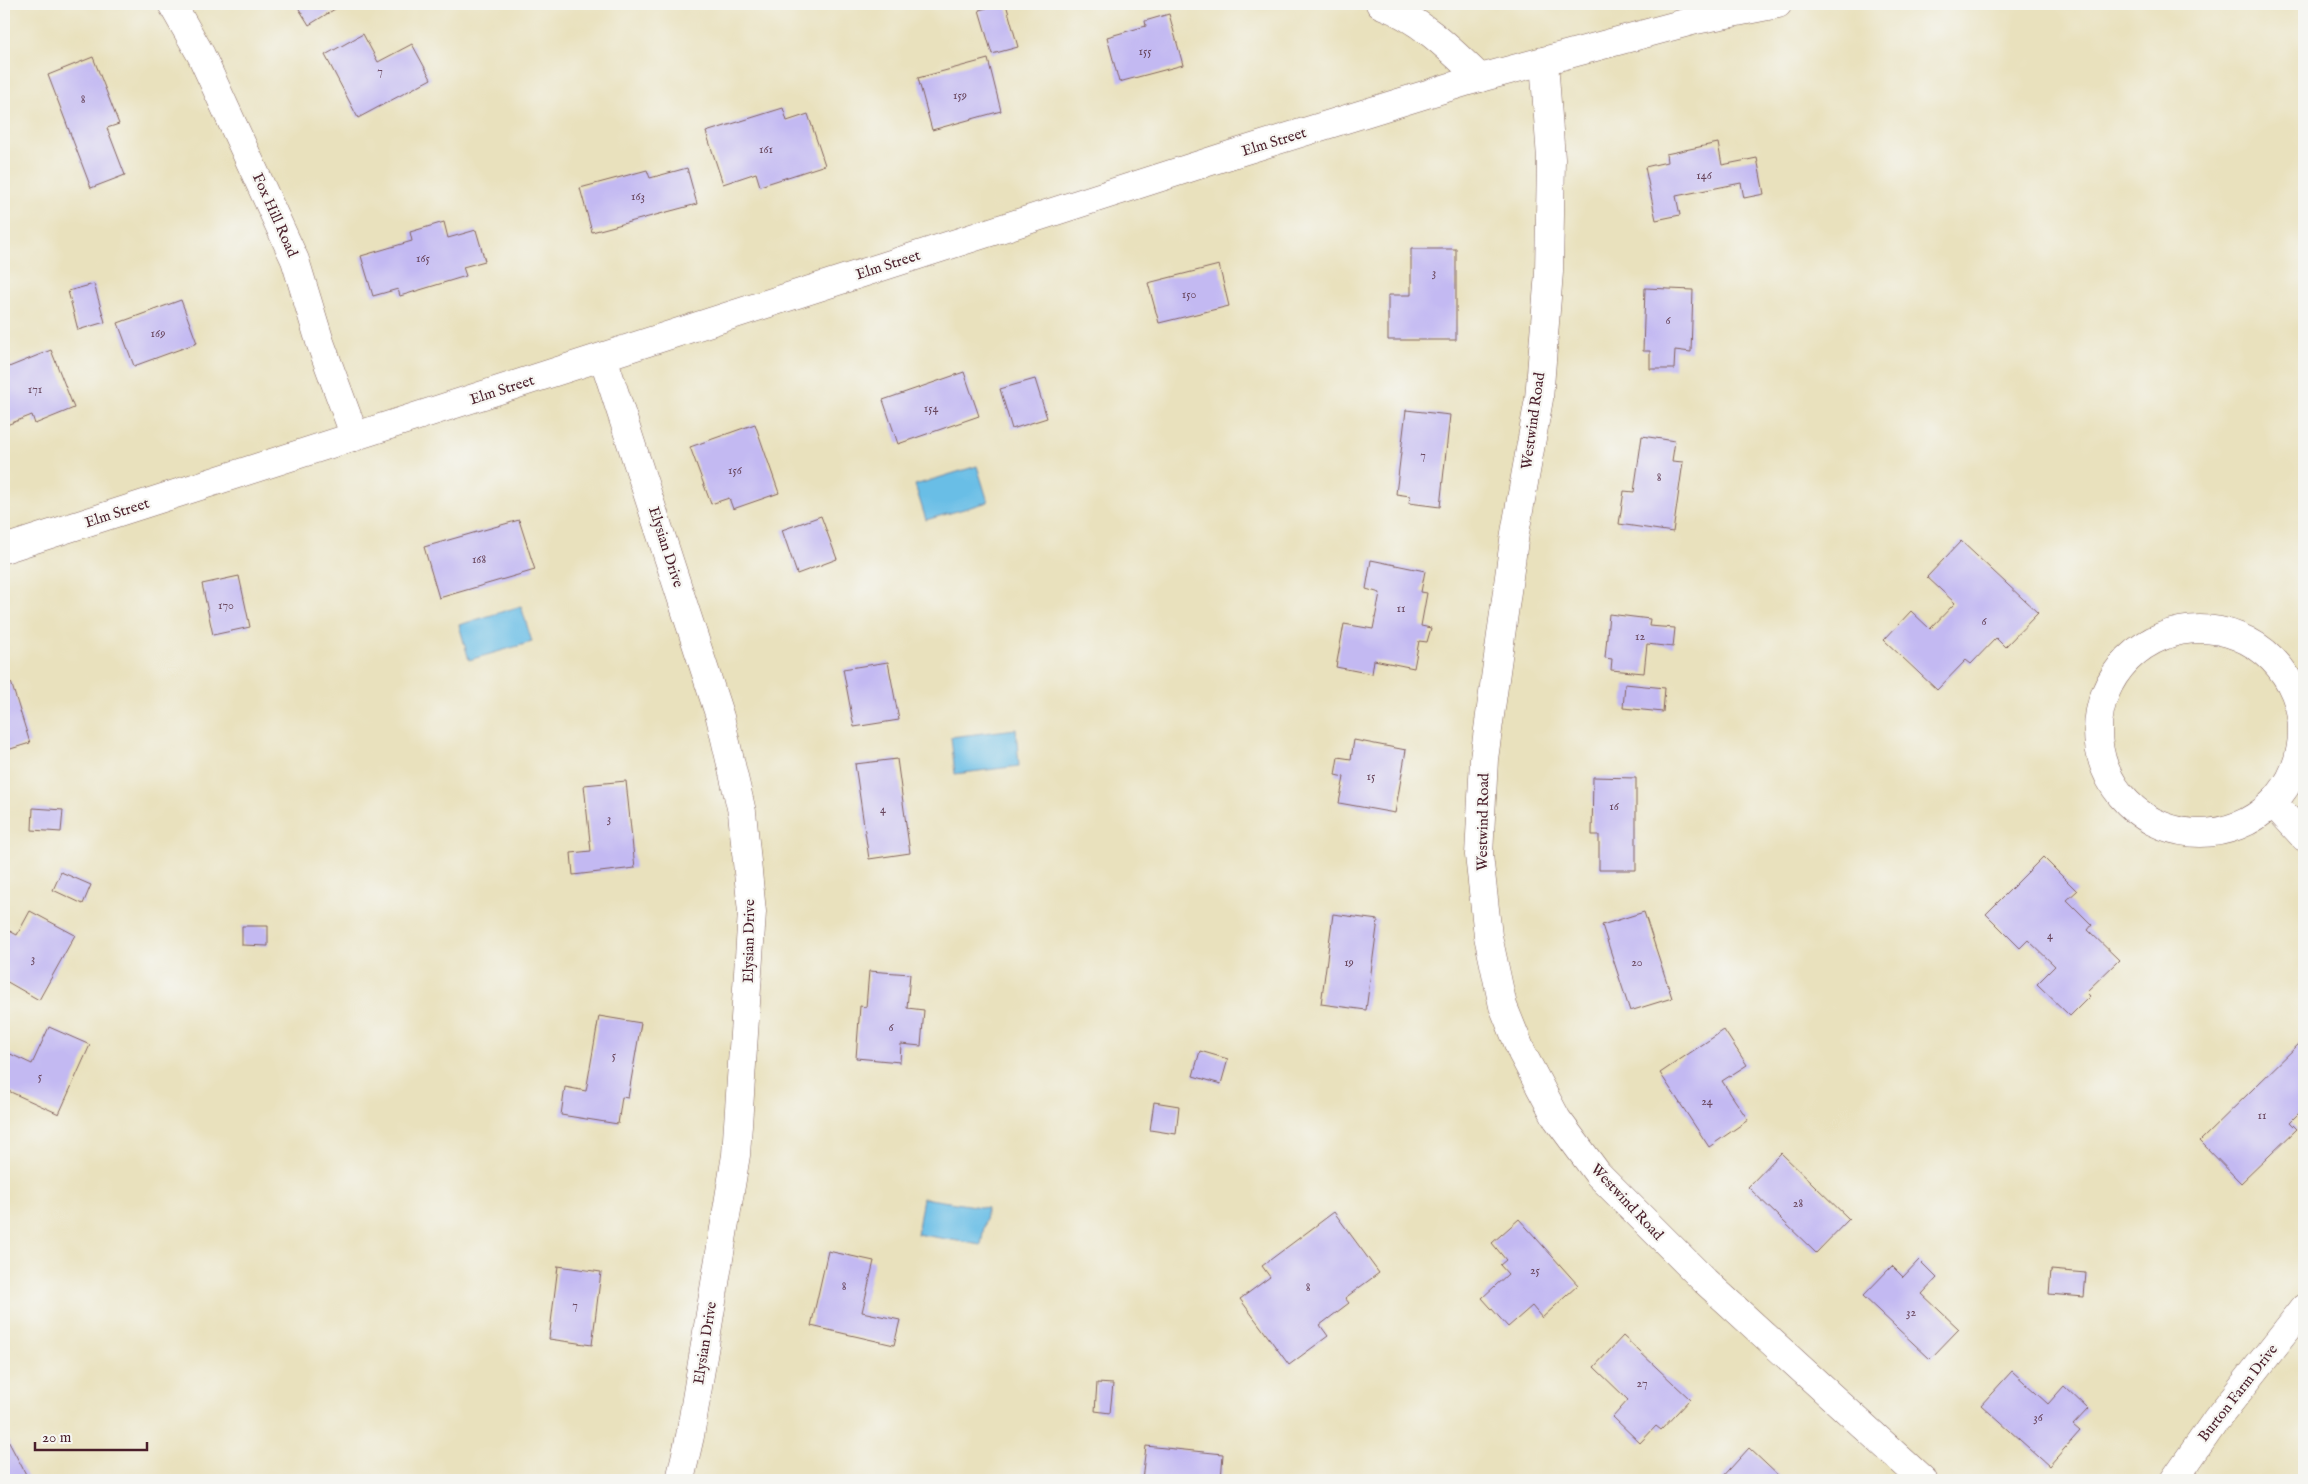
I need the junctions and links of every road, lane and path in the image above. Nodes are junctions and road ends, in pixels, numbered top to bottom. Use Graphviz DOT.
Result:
graph roads {
  1 [pos="172,4"];
  2 [pos="1380,4"];
  3 [pos="1778,4"];
  4 [pos="1544,61"];
  5 [pos="1480,78"];
  6 [pos="603,358"];
  7 [pos="354,437"];
  8 [pos="4,549"];
  9 [pos="2273,804"];
  10 [pos="2304,837"];
  11 [pos="2304,1308"];
  12 [pos="680,1480"];
  13 [pos="1923,1480"];
  14 [pos="2174,1480"];
  1 -- 7 [label="street, Fox Hill Road"];
  2 -- 5 [label="street"];
  3 -- 4 [label="street, Elm Street"];
  4 -- 5 [label="street, Elm Street"];
  4 -- 13 [label="street, Westwind Road"];
  5 -- 6 [label="street, Elm Street"];
  6 -- 7 [label="street, Elm Street"];
  6 -- 12 [label="street, Elysian Drive"];
  7 -- 8 [label="street, Elm Street"];
  9 -- 9 [label="street"];
  9 -- 10 [label="street"];
  11 -- 14 [label="street, Burton Farm Drive"];
}
